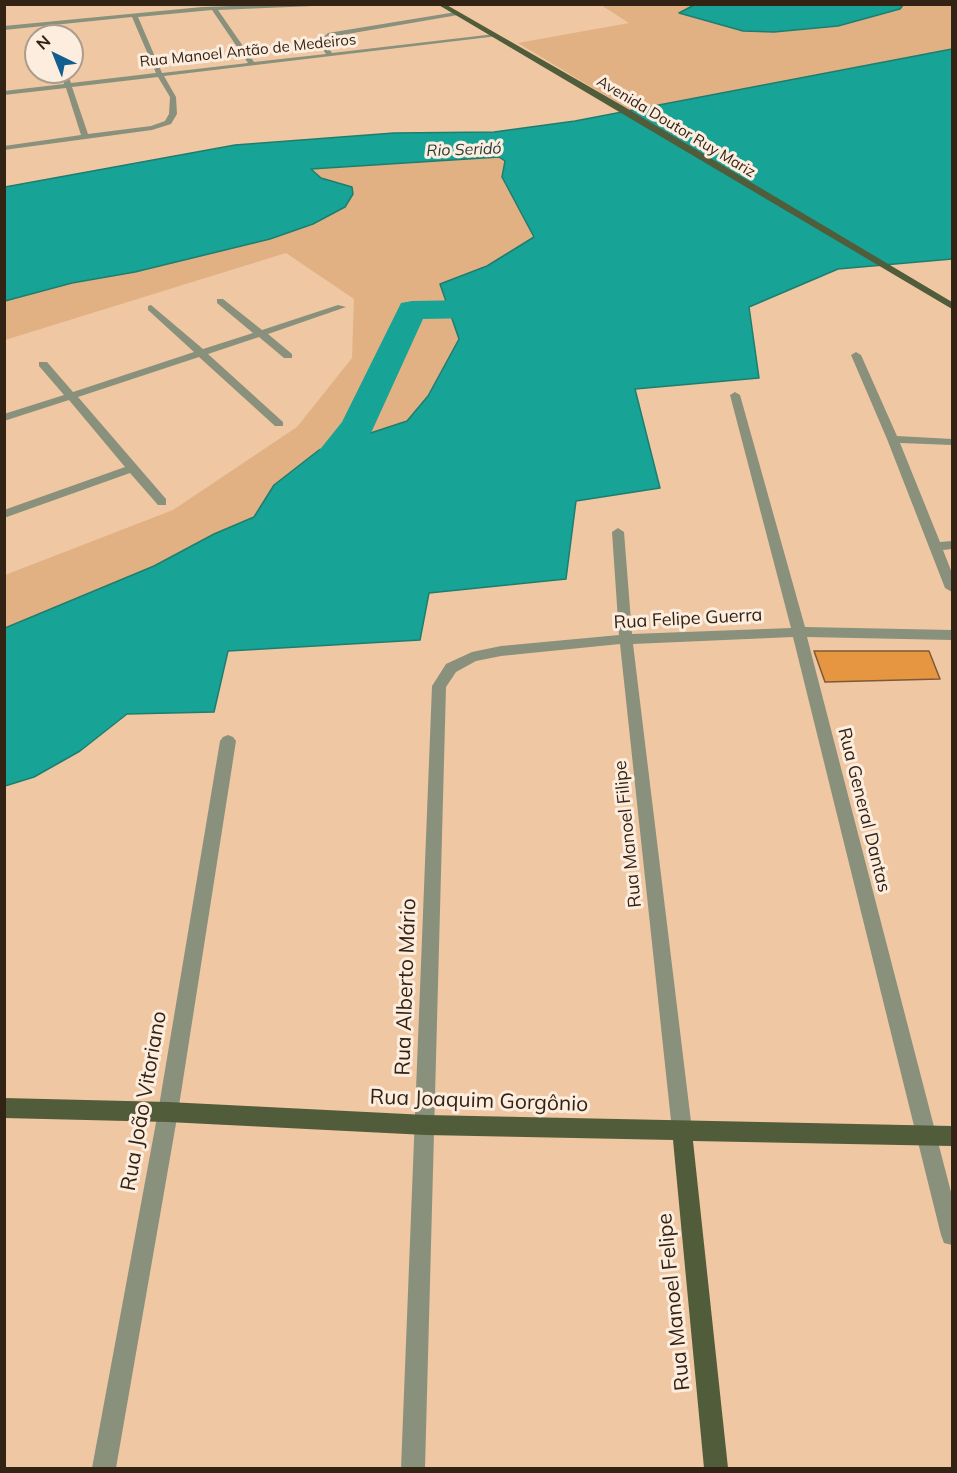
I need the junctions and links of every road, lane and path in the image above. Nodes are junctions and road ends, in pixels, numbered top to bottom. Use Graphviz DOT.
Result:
graph roads {
  1 [pos="440,4"];
  2 [pos="357,5"];
  3 [pos="201,7"];
  4 [pos="214,9"];
  5 [pos="364,12"];
  6 [pos="456,14"];
  7 [pos="135,15"];
  8 [pos="372,19"];
  9 [pos="380,26"];
  10 [pos="4,28"];
  11 [pos="495,36"];
  12 [pos="330,55"];
  13 [pos="252,64"];
  14 [pos="160,75"];
  15 [pos="68,86"];
  16 [pos="4,93"];
  17 [pos="85,137"];
  18 [pos="4,148"];
  19 [pos="220,301"];
  20 [pos="952,306"];
  21 [pos="341,307"];
  22 [pos="151,308"];
  23 [pos="261,333"];
  24 [pos="201,353"];
  25 [pos="856,355"];
  26 [pos="288,356"];
  27 [pos="43,364"];
  28 [pos="735,395"];
  29 [pos="70,396"];
  30 [pos="4,418"];
  31 [pos="279,424"];
  32 [pos="893,439"];
  33 [pos="952,442"];
  34 [pos="132,468"];
  35 [pos="162,502"];
  36 [pos="4,514"];
  37 [pos="618,532"];
  38 [pos="952,545"];
  39 [pos="936,546"];
  40 [pos="952,588"];
  41 [pos="799,632"];
  42 [pos="952,635"];
  43 [pos="626,639"];
  44 [pos="439,686"];
  45 [pos="228,741"];
  46 [pos="4,1108"];
  47 [pos="168,1112"];
  48 [pos="426,1125"];
  49 [pos="682,1130"];
  50 [pos="927,1135"];
  51 [pos="952,1136"];
  52 [pos="952,1234"];
  53 [pos="104,1468"];
  54 [pos="413,1468"];
  55 [pos="716,1468"];
  1 -- 6 [label="main road, Avenida Doutor Ruy Mariz"];
  2 -- 4 [label="street"];
  2 -- 5 [label="street"];
  3 -- 4 [label="street"];
  3 -- 7 [label="street"];
  4 -- 13 [label="street"];
  6 -- 9 [label="street"];
  6 -- 11 [label="main road, Avenida Doutor Ruy Mariz"];
  7 -- 10 [label="street"];
  7 -- 14 [label="street"];
  8 -- 9 [label="street"];
  9 -- 12 [label="street"];
  11 -- 12 [label="street, Rua Manoel Antão de Medeiros"];
  11 -- 20 [label="main road, Avenida Doutor Ruy Mariz"];
  12 -- 13 [label="street, Rua Manoel Antão de Medeiros"];
  13 -- 14 [label="street, Rua Manoel Antão de Medeiros"];
  14 -- 15 [label="street, Rua Manoel Antão de Medeiros"];
  14 -- 17 [label="street"];
  15 -- 16 [label="street, Rua Manoel Antão de Medeiros"];
  15 -- 17 [label="street"];
  17 -- 18 [label="street"];
  19 -- 23 [label="street"];
  21 -- 23 [label="street"];
  22 -- 24 [label="street"];
  23 -- 24 [label="street"];
  23 -- 26 [label="street"];
  24 -- 29 [label="street"];
  24 -- 31 [label="street"];
  25 -- 32 [label="street"];
  27 -- 29 [label="street"];
  28 -- 41 [label="street, Rua General Dantas"];
  29 -- 30 [label="street"];
  29 -- 34 [label="street"];
  32 -- 33 [label="street"];
  32 -- 39 [label="street"];
  34 -- 35 [label="street"];
  34 -- 36 [label="street"];
  37 -- 43 [label="street, Rua Manoel Filipe"];
  38 -- 39 [label="street"];
  39 -- 40 [label="street"];
  41 -- 42 [label="street, Rua Felipe Guerra"];
  41 -- 43 [label="street, Rua Felipe Guerra"];
  41 -- 50 [label="street, Rua General Dantas"];
  43 -- 44 [label="street, Rua Felipe Guerra"];
  43 -- 49 [label="street, Rua Manoel Filipe"];
  44 -- 48 [label="street, Rua Alberto Mário"];
  45 -- 47 [label="street, Rua João Vitoriano"];
  46 -- 47 [label="main road, Rua Joaquim Gorgônio"];
  47 -- 48 [label="main road, Rua Joaquim Gorgônio"];
  47 -- 53 [label="street, Rua João Vitoriano"];
  48 -- 49 [label="main road, Rua Joaquim Gorgônio"];
  48 -- 54 [label="street, Rua Alberto Mário"];
  49 -- 50 [label="main road, Rua Joaquim Gorgônio"];
  49 -- 55 [label="main road, Rua Manoel Felipe"];
  50 -- 51 [label="main road, Rua Joaquim Gorgônio"];
  50 -- 52 [label="street, Rua General Dantas"];
}
